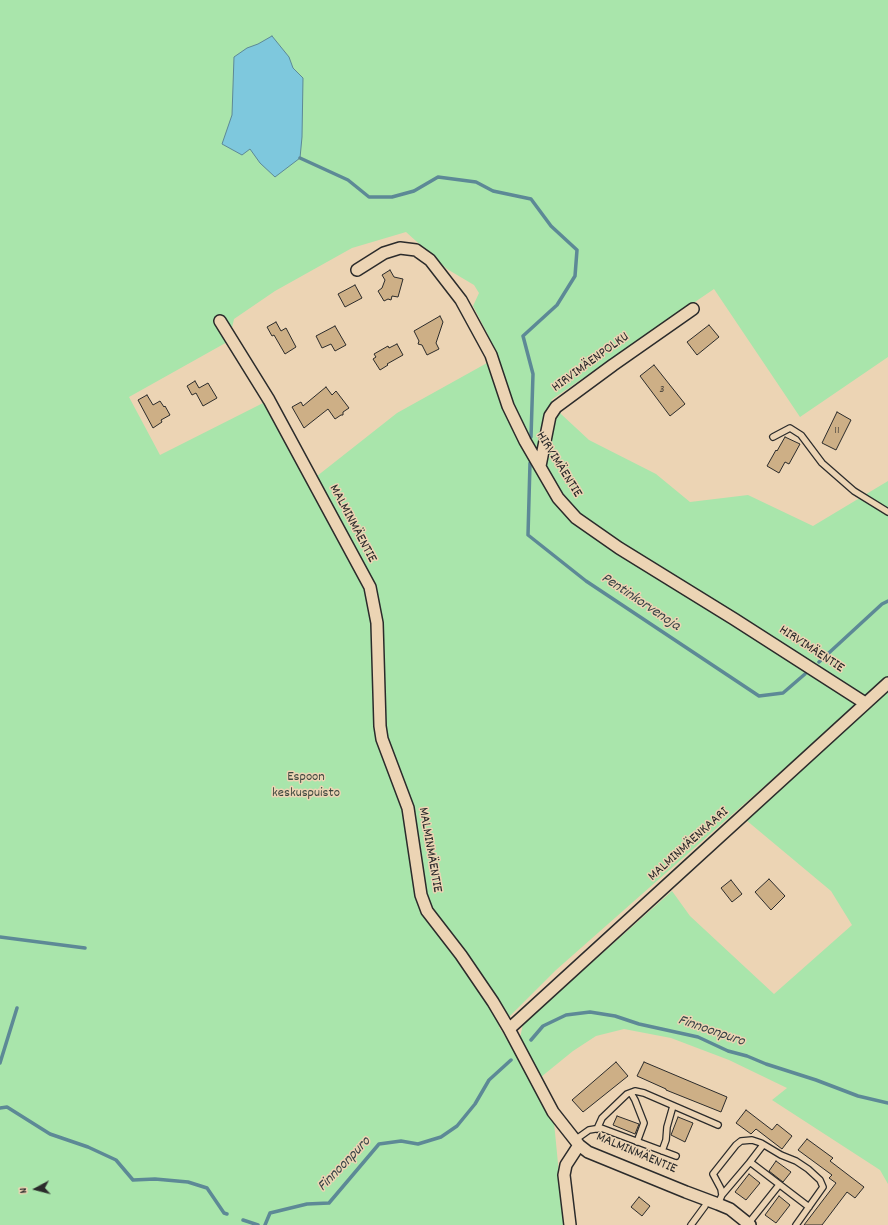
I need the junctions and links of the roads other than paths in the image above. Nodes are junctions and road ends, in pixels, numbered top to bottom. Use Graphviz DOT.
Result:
graph roads {
  1 [pos="356,270"];
  2 [pos="693,309"];
  3 [pos="220,321"];
  4 [pos="773,437"];
  5 [pos="540,466"];
  6 [pos="888,512"];
  7 [pos="888,683"];
  8 [pos="865,703"];
  9 [pos="509,1029"];
  10 [pos="631,1093"];
  11 [pos="674,1106"];
  12 [pos="718,1125"];
  13 [pos="597,1129"];
  14 [pos="577,1142"];
  15 [pos="637,1142"];
  16 [pos="763,1145"];
  17 [pos="662,1151"];
  18 [pos="676,1156"];
  19 [pos="750,1162"];
  20 [pos="779,1185"];
  21 [pos="708,1200"];
  22 [pos="720,1200"];
  23 [pos="809,1207"];
  24 [pos="692,1224"];
  25 [pos="749,1224"];
  26 [pos="570,1225"];
  27 [pos="796,1225"];
  1 -- 5 [label="street, HIRVIMÄENTIE"];
  2 -- 5 [label="street, HIRVIMÄENPOLKU"];
  3 -- 9 [label="street, MALMINMÄENTIE"];
  4 -- 6 [label="lane"];
  5 -- 8 [label="street, HIRVIMÄENTIE"];
  7 -- 8 [label="street, MALMINMÄENKAARI"];
  8 -- 9 [label="street, MALMINMÄENKAARI"];
  9 -- 14 [label="street, MALMINMÄENTIE"];
  10 -- 11 [label="lane"];
  10 -- 13 [label="lane"];
  10 -- 15 [label="lane"];
  11 -- 12 [label="lane"];
  11 -- 17 [label="lane"];
  13 -- 14 [label="lane"];
  13 -- 15 [label="lane"];
  14 -- 21 [label="street, MALMINMÄENTIE"];
  14 -- 26 [label="street"];
  15 -- 17 [label="lane"];
  16 -- 19 [label="lane"];
  16 -- 22 [label="lane"];
  16 -- 23 [label="lane"];
  17 -- 18 [label="lane"];
  19 -- 20 [label="lane"];
  19 -- 22 [label="lane"];
  20 -- 23 [label="lane"];
  20 -- 25 [label="lane"];
  21 -- 22 [label="street, MALMINMÄENTIE"];
  21 -- 24 [label="lane"];
  22 -- 25 [label="street, MALMINMÄENTIE"];
  23 -- 27 [label="lane"];
}
